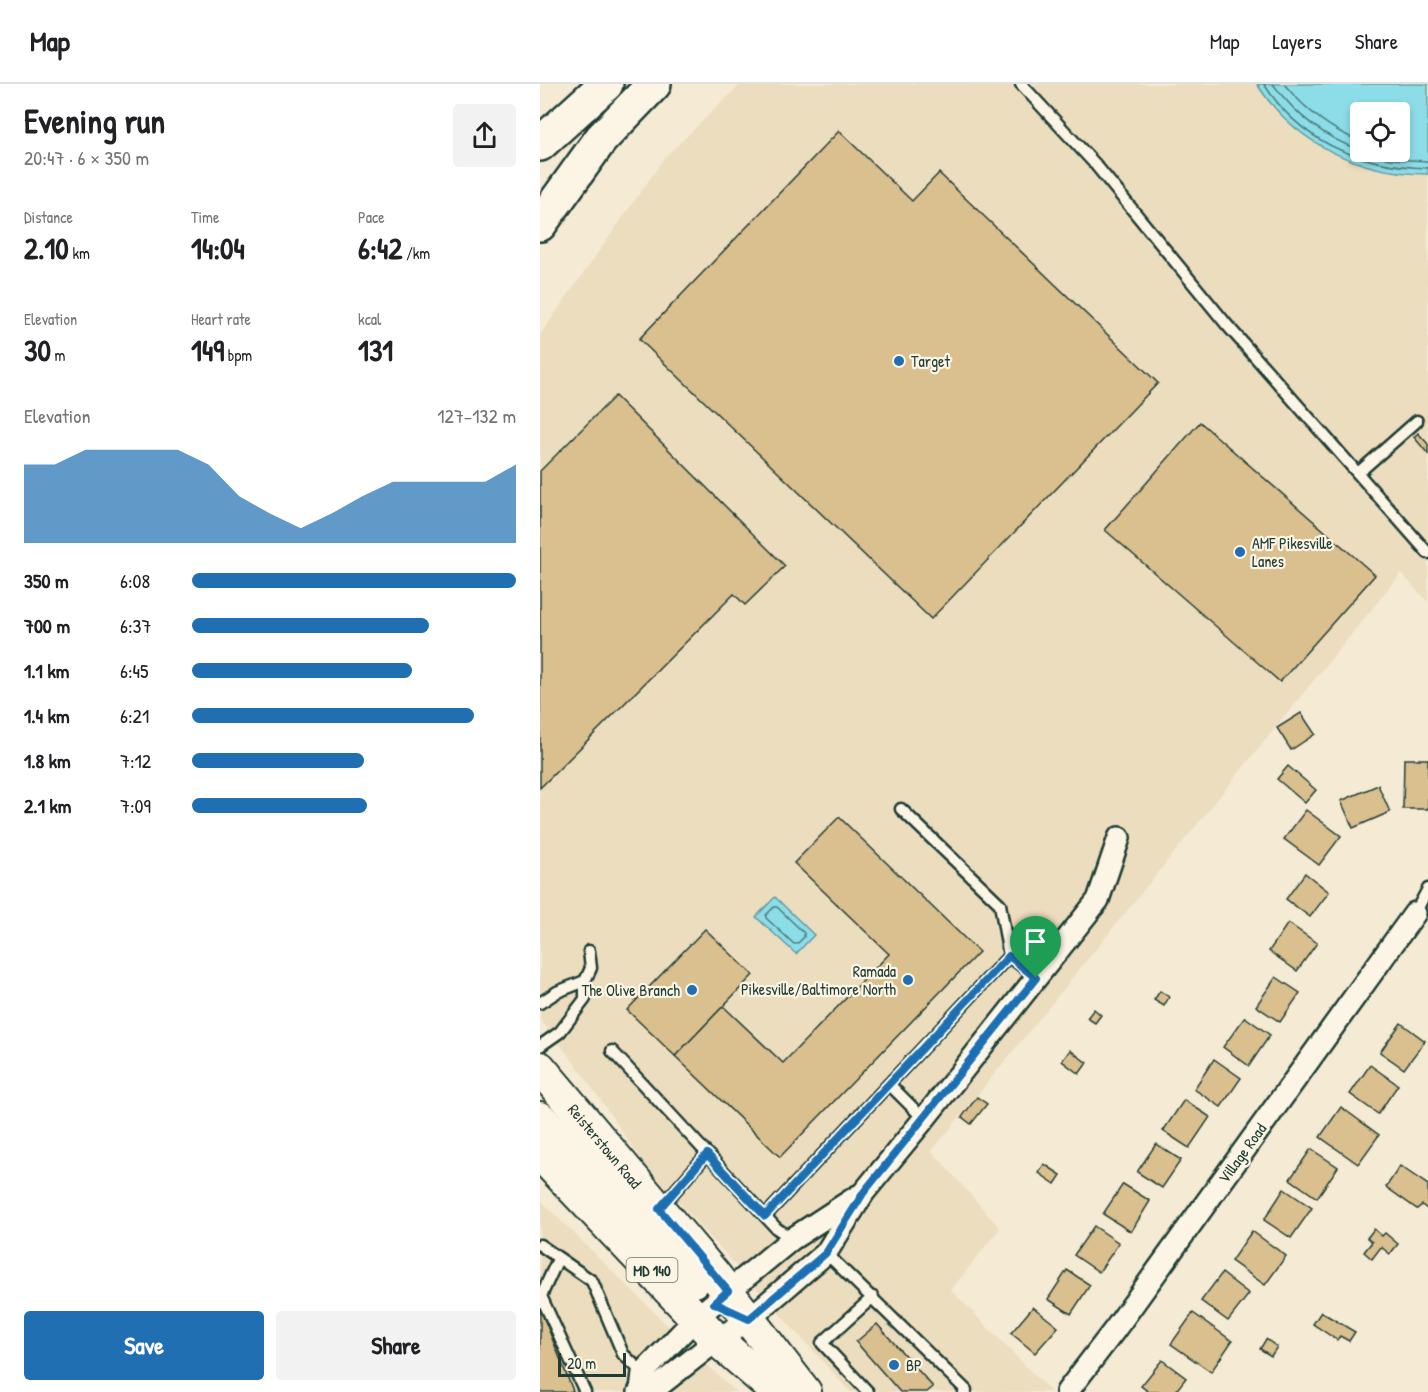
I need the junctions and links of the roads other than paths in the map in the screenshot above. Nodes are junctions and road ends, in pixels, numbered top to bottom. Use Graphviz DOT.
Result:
graph roads {
  1 [pos="606,84"];
  2 [pos="654,84"];
  3 [pos="1021,84"];
  4 [pos="540,144"];
  5 [pos="540,224"];
  6 [pos="1417,421"];
  7 [pos="1358,473"];
  8 [pos="1428,553"];
  9 [pos="901,809"];
  10 [pos="1119,838"];
  11 [pos="1428,889"];
  12 [pos="1415,913"];
  13 [pos="589,951"];
  14 [pos="1009,956"];
  15 [pos="1036,978"];
  16 [pos="585,981"];
  17 [pos="540,1003"];
  18 [pos="540,1046"];
  19 [pos="612,1052"];
  20 [pos="540,1068"];
  21 [pos="890,1084"];
  22 [pos="540,1118"];
  23 [pos="924,1119"];
  24 [pos="540,1154"];
  25 [pos="707,1154"];
  26 [pos="864,1192"];
  27 [pos="659,1209"];
  28 [pos="765,1216"];
  29 [pos="792,1239"];
  30 [pos="540,1245"];
  31 [pos="826,1253"];
  32 [pos="558,1258"];
  33 [pos="873,1297"];
  34 [pos="714,1313"];
  35 [pos="749,1319"];
  36 [pos="641,1385"];
  37 [pos="773,1391"];
  38 [pos="585,1392"];
  39 [pos="805,1392"];
  40 [pos="868,1392"];
  41 [pos="964,1392"];
  42 [pos="1067,1392"];
  1 -- 4 [label="highway"];
  2 -- 5 [label="highway"];
  3 -- 7 [label="lane"];
  6 -- 7 [label="lane"];
  7 -- 8 [label="lane"];
  9 -- 14 [label="lane"];
  10 -- 15 [label="street"];
  11 -- 12 [label="lane"];
  12 -- 42 [label="street, Village Road"];
  13 -- 16 [label="lane"];
  14 -- 15 [label="lane"];
  14 -- 21 [label="lane"];
  15 -- 23 [label="street"];
  16 -- 17 [label="lane"];
  16 -- 18 [label="lane"];
  19 -- 25 [label="lane"];
  20 -- 27 [label="main road, Reisterstown Road / MD 140"];
  21 -- 23 [label="lane"];
  21 -- 28 [label="lane"];
  22 -- 34 [label="main road"];
  23 -- 26 [label="street"];
  24 -- 34 [label="main road, Reisterstown Road / MD 140"];
  25 -- 27 [label="lane"];
  25 -- 28 [label="lane"];
  26 -- 29 [label="street"];
  26 -- 31 [label="street"];
  27 -- 34 [label="main road, Reisterstown Road / MD 140"];
  28 -- 29 [label="lane"];
  29 -- 34 [label="street"];
  30 -- 32 [label="lane"];
  31 -- 33 [label="lane"];
  31 -- 35 [label="street"];
  32 -- 36 [label="lane"];
  32 -- 38 [label="lane"];
  33 -- 40 [label="lane"];
  33 -- 41 [label="lane"];
  34 -- 35 [label="main road"];
  34 -- 36 [label="street"];
  34 -- 36 [label="street"];
  34 -- 37 [label="main road, Reisterstown Road / MD 140"];
  35 -- 39 [label="main road"];
}
